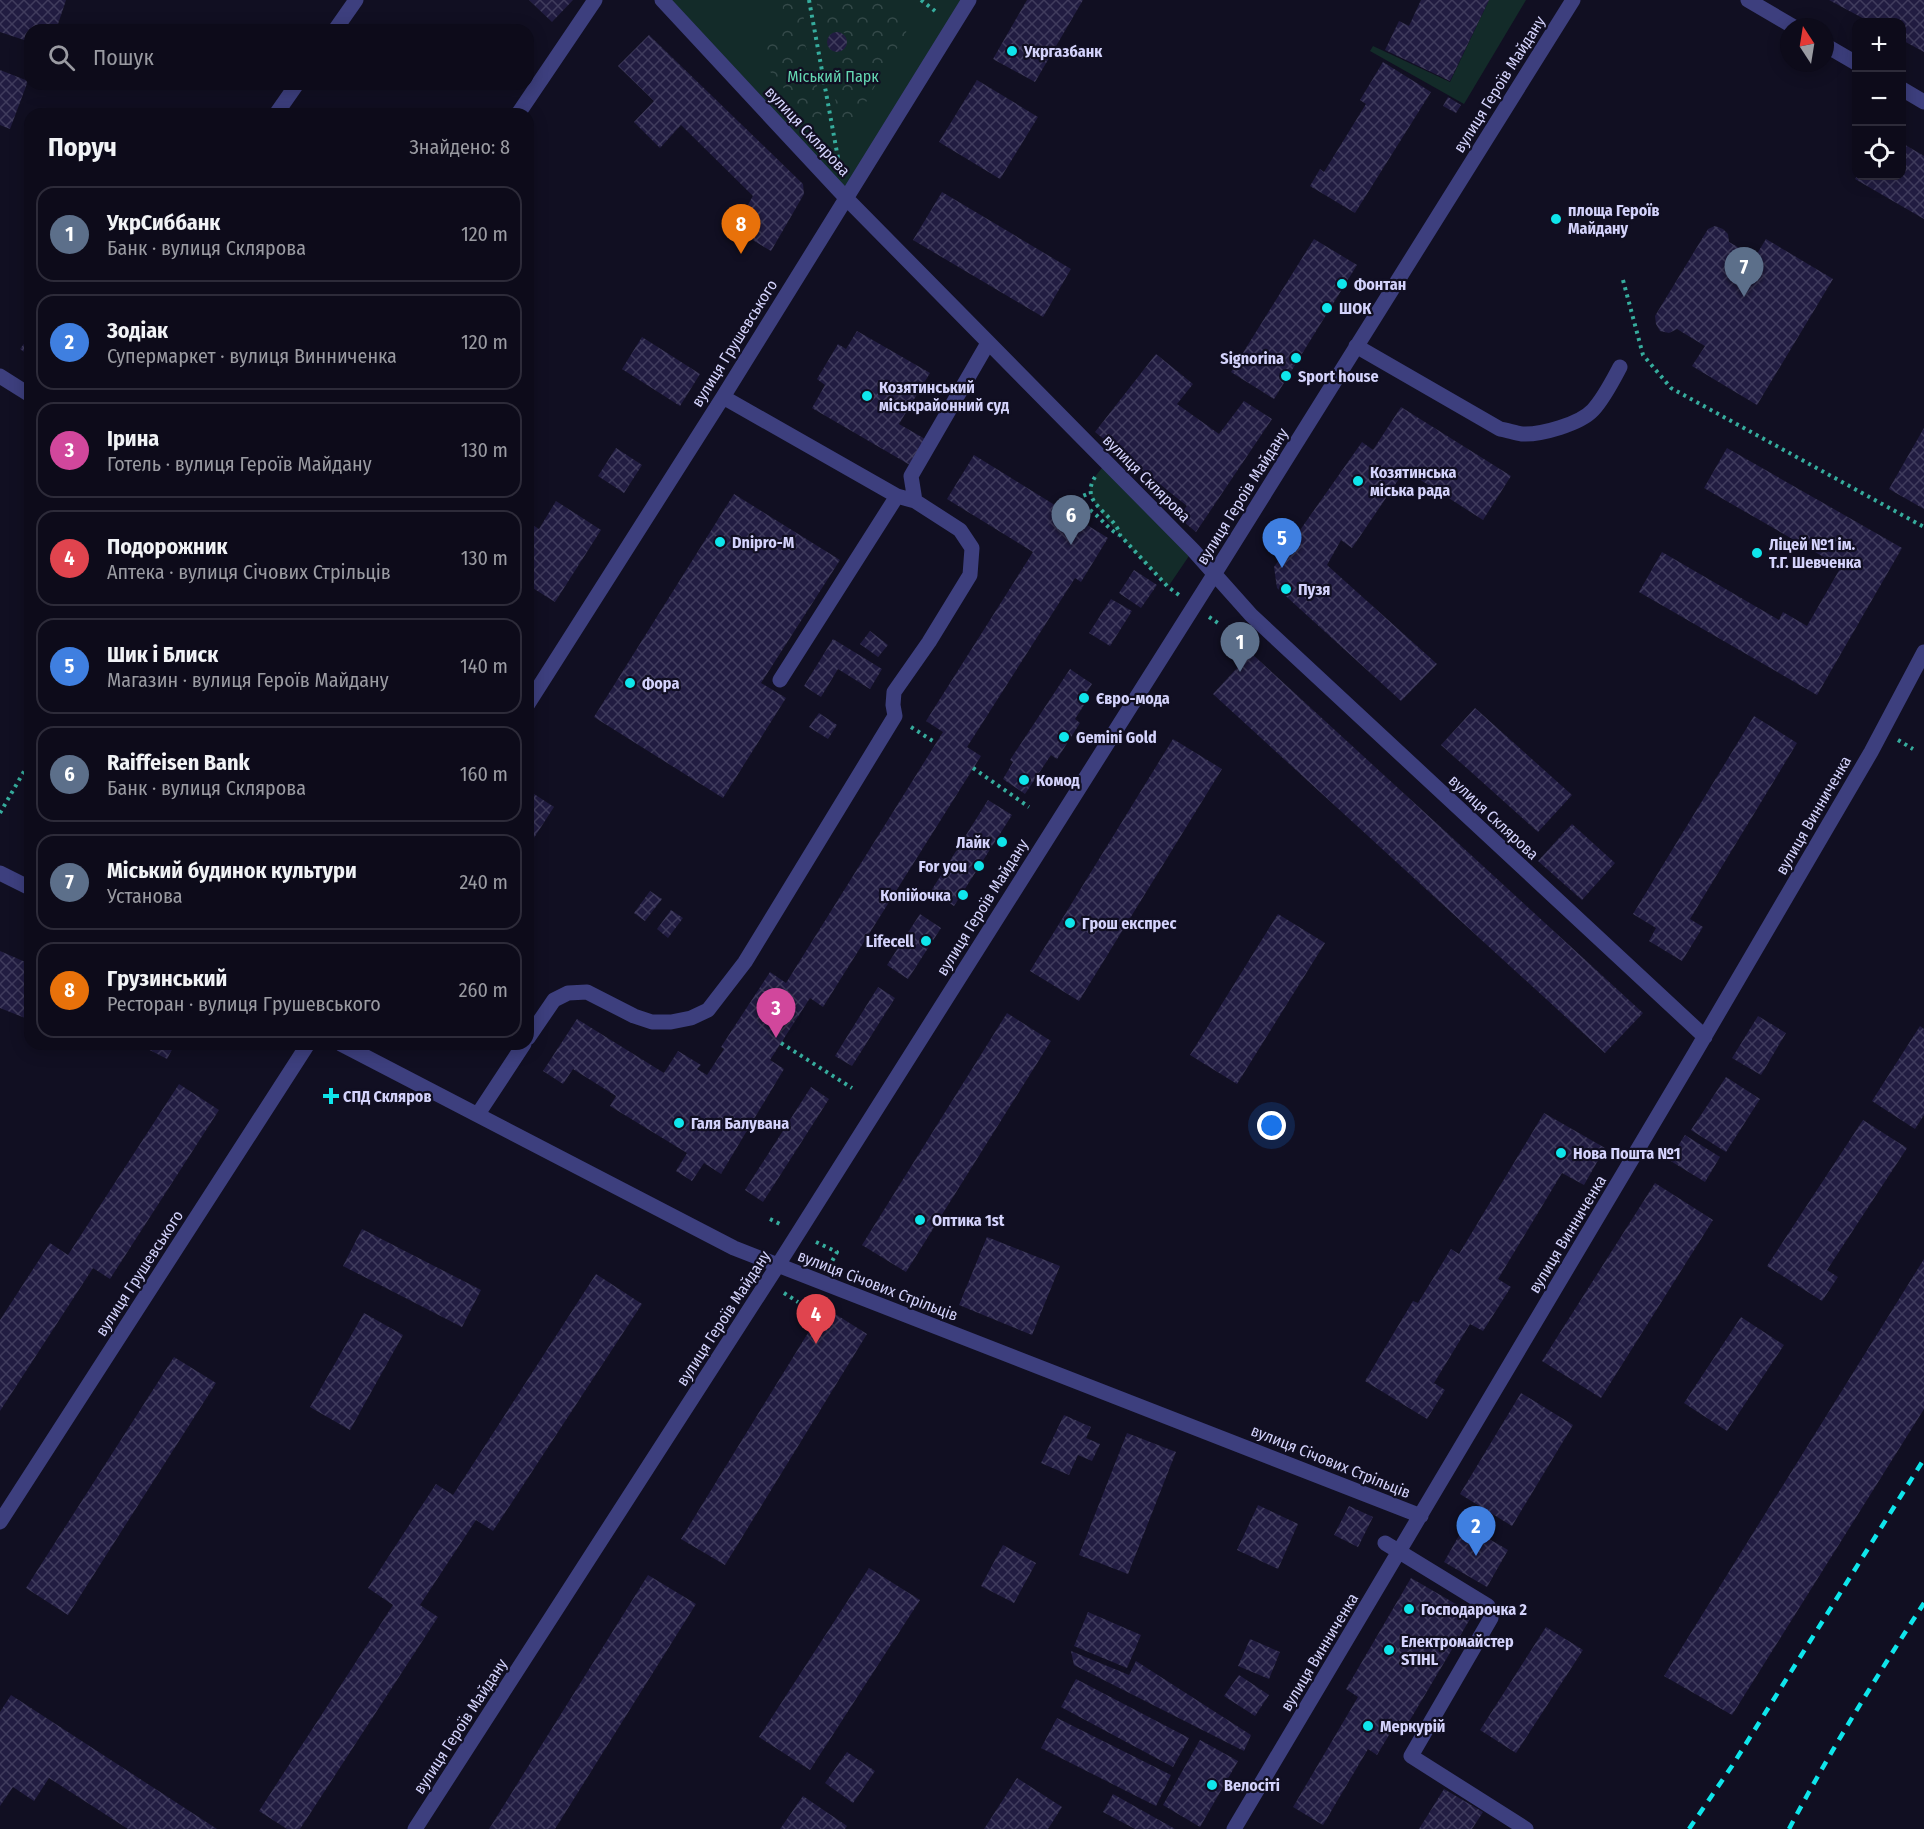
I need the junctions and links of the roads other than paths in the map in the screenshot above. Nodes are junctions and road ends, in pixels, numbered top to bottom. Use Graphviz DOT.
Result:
graph roads {
  1 [pos="356,0"];
  2 [pos="596,0"];
  3 [pos="662,0"];
  4 [pos="969,0"];
  5 [pos="1573,0"];
  6 [pos="1748,0"];
  7 [pos="1780,19"];
  8 [pos="339,24"];
  9 [pos="1834,50"];
  10 [pos="1852,60"];
  11 [pos="293,90"];
  12 [pos="1906,91"];
  13 [pos="1924,102"];
  14 [pos="280,108"];
  15 [pos="522,108"];
  16 [pos="846,198"];
  17 [pos="988,343"];
  18 [pos="1356,346"];
  19 [pos="1620,367"];
  20 [pos="0,376"];
  21 [pos="24,391"];
  22 [pos="723,397"];
  23 [pos="897,496"];
  24 [pos="915,501"];
  25 [pos="1215,573"];
  26 [pos="1924,652"];
  27 [pos="780,680"];
  28 [pos="534,690"];
  29 [pos="0,873"];
  30 [pos="24,885"];
  31 [pos="534,1029"];
  32 [pos="1705,1037"];
  33 [pos="304,1050"];
  34 [pos="353,1050"];
  35 [pos="520,1050"];
  36 [pos="478,1114"];
  37 [pos="778,1265"];
  38 [pos="1421,1516"];
  39 [pos="0,1522"];
  40 [pos="1385,1543"];
  41 [pos="1400,1552"];
  42 [pos="415,1829"];
  43 [pos="1234,1829"];
  44 [pos="1526,1829"];
  1 -- 8 [label="street"];
  2 -- 15 [label="street"];
  3 -- 16 [label="street, вулиця Склярова"];
  4 -- 16 [label="street, вулиця Грушевського"];
  5 -- 18 [label="street, вулиця Героїв Майдану"];
  6 -- 7 [label="street"];
  9 -- 10 [label="street"];
  11 -- 14 [label="street"];
  12 -- 13 [label="street"];
  16 -- 17 [label="street, вулиця Склярова"];
  16 -- 22 [label="street, вулиця Грушевського"];
  17 -- 24 [label="street"];
  17 -- 25 [label="street, вулиця Склярова"];
  18 -- 19 [label="street"];
  18 -- 25 [label="street, вулиця Героїв Майдану"];
  20 -- 21 [label="street"];
  22 -- 23 [label="street"];
  22 -- 28 [label="street, вулиця Грушевського"];
  23 -- 24 [label="street"];
  23 -- 27 [label="street"];
  24 -- 31 [label="street"];
  25 -- 32 [label="street, вулиця Склярова"];
  25 -- 37 [label="street, вулиця Героїв Майдану"];
  26 -- 32 [label="street, вулиця Винниченка"];
  29 -- 30 [label="street"];
  32 -- 38 [label="street, вулиця Винниченка"];
  33 -- 39 [label="street, вулиця Грушевського"];
  34 -- 36 [label="street, вулиця Січових Стрільців"];
  35 -- 36 [label="street"];
  36 -- 37 [label="street, вулиця Січових Стрільців"];
  37 -- 38 [label="street, вулиця Січових Стрільців"];
  37 -- 42 [label="street, вулиця Героїв Майдану"];
  38 -- 41 [label="street, вулиця Винниченка"];
  40 -- 41 [label="street"];
  41 -- 43 [label="street, вулиця Винниченка"];
  41 -- 44 [label="street"];
}
